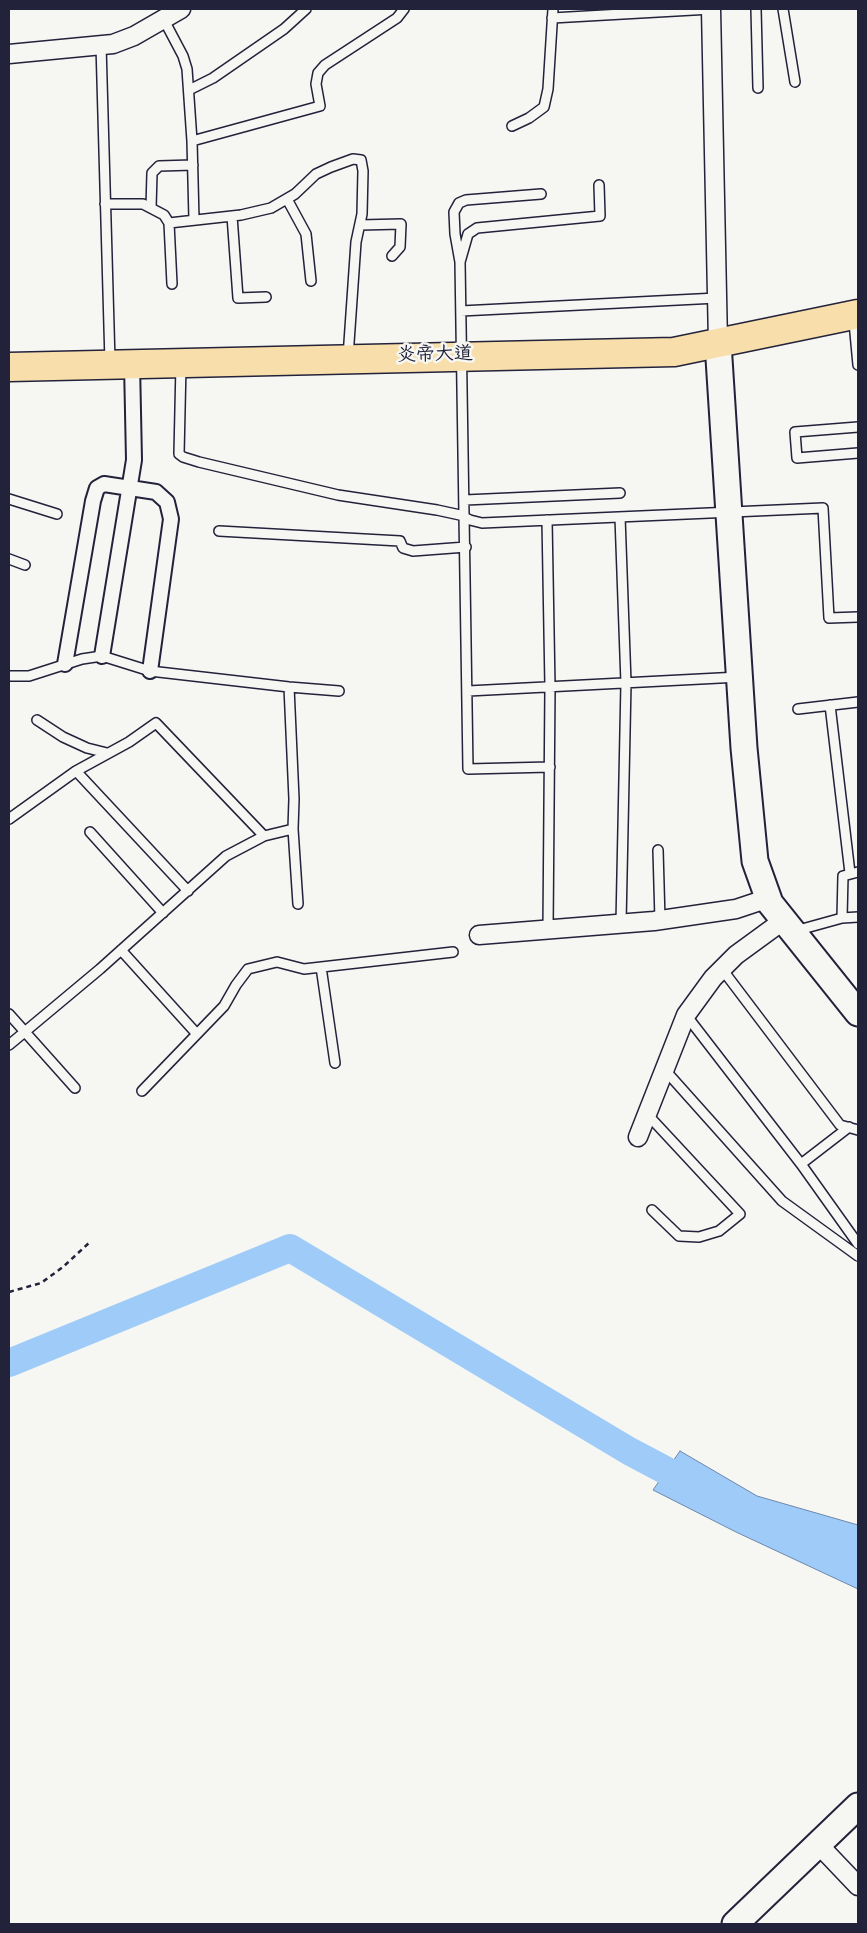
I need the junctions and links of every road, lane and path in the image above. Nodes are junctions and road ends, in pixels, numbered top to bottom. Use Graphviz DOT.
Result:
graph roads {
  1 [pos="181,9"];
  2 [pos="306,9"];
  3 [pos="404,9"];
  4 [pos="710,9"];
  5 [pos="722,9"];
  6 [pos="756,9"];
  7 [pos="783,9"];
  8 [pos="552,13"];
  9 [pos="164,20"];
  10 [pos="101,45"];
  11 [pos="9,54"];
  12 [pos="795,82"];
  13 [pos="758,88"];
  14 [pos="188,90"];
  15 [pos="512,126"];
  16 [pos="192,141"];
  17 [pos="193,165"];
  18 [pos="599,185"];
  19 [pos="541,194"];
  20 [pos="287,199"];
  21 [pos="106,204"];
  22 [pos="152,208"];
  23 [pos="232,216"];
  24 [pos="194,220"];
  25 [pos="169,223"];
  26 [pos="360,225"];
  27 [pos="392,256"];
  28 [pos="460,262"];
  29 [pos="312,281"];
  30 [pos="172,284"];
  31 [pos="266,297"];
  32 [pos="717,298"];
  33 [pos="461,311"];
  34 [pos="856,318"];
  35 [pos="718,343"];
  36 [pos="462,357"];
  37 [pos="348,359"];
  38 [pos="182,363"];
  39 [pos="121,365"];
  40 [pos="858,365"];
  41 [pos="9,367"];
  42 [pos="858,427"];
  43 [pos="858,453"];
  44 [pos="130,488"];
  45 [pos="620,494"];
  46 [pos="9,499"];
  47 [pos="465,500"];
  48 [pos="729,512"];
  49 [pos="57,514"];
  50 [pos="620,517"];
  51 [pos="466,518"];
  52 [pos="547,520"];
  53 [pos="219,531"];
  54 [pos="466,547"];
  55 [pos="9,559"];
  56 [pos="25,565"];
  57 [pos="858,617"];
  58 [pos="102,656"];
  59 [pos="65,664"];
  60 [pos="150,671"];
  61 [pos="9,676"];
  62 [pos="739,677"];
  63 [pos="626,683"];
  64 [pos="289,687"];
  65 [pos="550,687"];
  66 [pos="339,690"];
  67 [pos="468,691"];
  68 [pos="858,702"];
  69 [pos="830,705"];
  70 [pos="798,709"];
  71 [pos="37,720"];
  72 [pos="107,753"];
  73 [pos="550,767"];
  74 [pos="76,771"];
  75 [pos="9,820"];
  76 [pos="293,829"];
  77 [pos="90,832"];
  78 [pos="264,836"];
  79 [pos="658,850"];
  80 [pos="854,872"];
  81 [pos="188,890"];
  82 [pos="768,898"];
  83 [pos="298,904"];
  84 [pos="163,912"];
  85 [pos="842,918"];
  86 [pos="858,918"];
  87 [pos="660,920"];
  88 [pos="621,923"];
  89 [pos="788,926"];
  90 [pos="548,929"];
  91 [pos="479,935"];
  92 [pos="121,950"];
  93 [pos="453,952"];
  94 [pos="320,967"];
  95 [pos="722,969"];
  96 [pos="858,1013"];
  97 [pos="9,1014"];
  98 [pos="686,1015"];
  99 [pos="25,1032"];
  100 [pos="196,1033"];
  101 [pos="9,1045"];
  102 [pos="335,1063"];
  103 [pos="664,1069"];
  104 [pos="75,1088"];
  105 [pos="142,1090"];
  106 [pos="647,1114"];
  107 [pos="854,1128"];
  108 [pos="638,1137"];
  109 [pos="801,1164"];
  110 [pos="652,1210"];
  111 [pos="90,1242"];
  112 [pos="858,1244"];
  113 [pos="858,1256"];
  114 [pos="9,1292"];
  115 [pos="858,1806"];
  116 [pos="818,1844"];
  117 [pos="858,1886"];
  118 [pos="735,1924"];
  1 -- 9 [label="street"];
  2 -- 14 [label="lane"];
  3 -- 16 [label="lane"];
  4 -- 5 [label="street"];
  4 -- 8 [label="lane"];
  4 -- 32 [label="street"];
  6 -- 13 [label="lane"];
  7 -- 12 [label="lane"];
  8 -- 15 [label="lane"];
  9 -- 10 [label="street"];
  9 -- 14 [label="lane"];
  10 -- 11 [label="street"];
  10 -- 21 [label="lane"];
  14 -- 16 [label="lane"];
  16 -- 17 [label="lane"];
  17 -- 22 [label="lane"];
  17 -- 24 [label="lane"];
  18 -- 28 [label="lane"];
  19 -- 28 [label="lane"];
  20 -- 23 [label="lane"];
  20 -- 26 [label="lane"];
  20 -- 29 [label="lane"];
  21 -- 22 [label="lane"];
  21 -- 39 [label="lane"];
  22 -- 25 [label="lane"];
  23 -- 24 [label="lane"];
  23 -- 31 [label="lane"];
  24 -- 25 [label="lane"];
  25 -- 30 [label="lane"];
  26 -- 27 [label="lane"];
  26 -- 37 [label="lane"];
  28 -- 33 [label="lane"];
  32 -- 33 [label="lane"];
  32 -- 35 [label="street"];
  33 -- 36 [label="lane"];
  34 -- 35 [label="main road, 炎帝大道"];
  34 -- 40 [label="lane"];
  35 -- 36 [label="main road, 炎帝大道"];
  35 -- 48 [label="main road"];
  36 -- 37 [label="main road, 炎帝大道"];
  36 -- 47 [label="lane"];
  37 -- 38 [label="main road, 炎帝大道"];
  38 -- 39 [label="main road, 炎帝大道"];
  38 -- 51 [label="lane"];
  39 -- 41 [label="main road, 炎帝大道"];
  39 -- 44 [label="street"];
  42 -- 43 [label="lane"];
  44 -- 58 [label="street"];
  44 -- 59 [label="street"];
  44 -- 60 [label="street"];
  45 -- 47 [label="lane"];
  46 -- 49 [label="lane"];
  47 -- 51 [label="lane"];
  48 -- 50 [label="lane"];
  48 -- 57 [label="lane"];
  48 -- 62 [label="main road"];
  50 -- 52 [label="lane"];
  50 -- 63 [label="lane"];
  51 -- 52 [label="lane"];
  51 -- 54 [label="lane"];
  52 -- 65 [label="lane"];
  53 -- 54 [label="lane"];
  54 -- 67 [label="lane"];
  55 -- 56 [label="lane"];
  58 -- 59 [label="lane"];
  58 -- 60 [label="lane"];
  59 -- 61 [label="lane"];
  60 -- 64 [label="lane"];
  62 -- 63 [label="lane"];
  62 -- 82 [label="main road"];
  63 -- 65 [label="lane"];
  63 -- 88 [label="lane"];
  64 -- 66 [label="lane"];
  64 -- 76 [label="lane"];
  65 -- 67 [label="lane"];
  65 -- 73 [label="lane"];
  67 -- 73 [label="lane"];
  68 -- 69 [label="lane"];
  69 -- 70 [label="lane"];
  69 -- 80 [label="lane"];
  71 -- 72 [label="lane"];
  72 -- 74 [label="lane"];
  72 -- 78 [label="lane"];
  73 -- 90 [label="lane"];
  74 -- 75 [label="lane"];
  74 -- 81 [label="lane"];
  76 -- 78 [label="lane"];
  76 -- 83 [label="lane"];
  77 -- 84 [label="lane"];
  78 -- 81 [label="lane"];
  79 -- 87 [label="lane"];
  80 -- 85 [label="lane"];
  81 -- 84 [label="lane"];
  82 -- 87 [label="street"];
  82 -- 89 [label="main road"];
  84 -- 92 [label="lane"];
  85 -- 86 [label="lane"];
  85 -- 89 [label="lane"];
  87 -- 88 [label="street"];
  88 -- 90 [label="street"];
  89 -- 95 [label="street"];
  89 -- 96 [label="main road"];
  90 -- 91 [label="street"];
  92 -- 99 [label="lane"];
  92 -- 100 [label="lane"];
  93 -- 94 [label="lane"];
  94 -- 100 [label="lane"];
  94 -- 102 [label="lane"];
  95 -- 98 [label="street"];
  95 -- 107 [label="lane"];
  97 -- 99 [label="lane"];
  98 -- 103 [label="street"];
  98 -- 109 [label="lane"];
  99 -- 101 [label="lane"];
  99 -- 104 [label="lane"];
  100 -- 105 [label="lane"];
  103 -- 106 [label="street"];
  103 -- 113 [label="lane"];
  106 -- 108 [label="street"];
  106 -- 110 [label="lane"];
  107 -- 109 [label="lane"];
  109 -- 112 [label="lane"];
  111 -- 114 [label="path"];
  115 -- 116 [label="main road"];
  116 -- 117 [label="street"];
  116 -- 118 [label="main road"];
}
